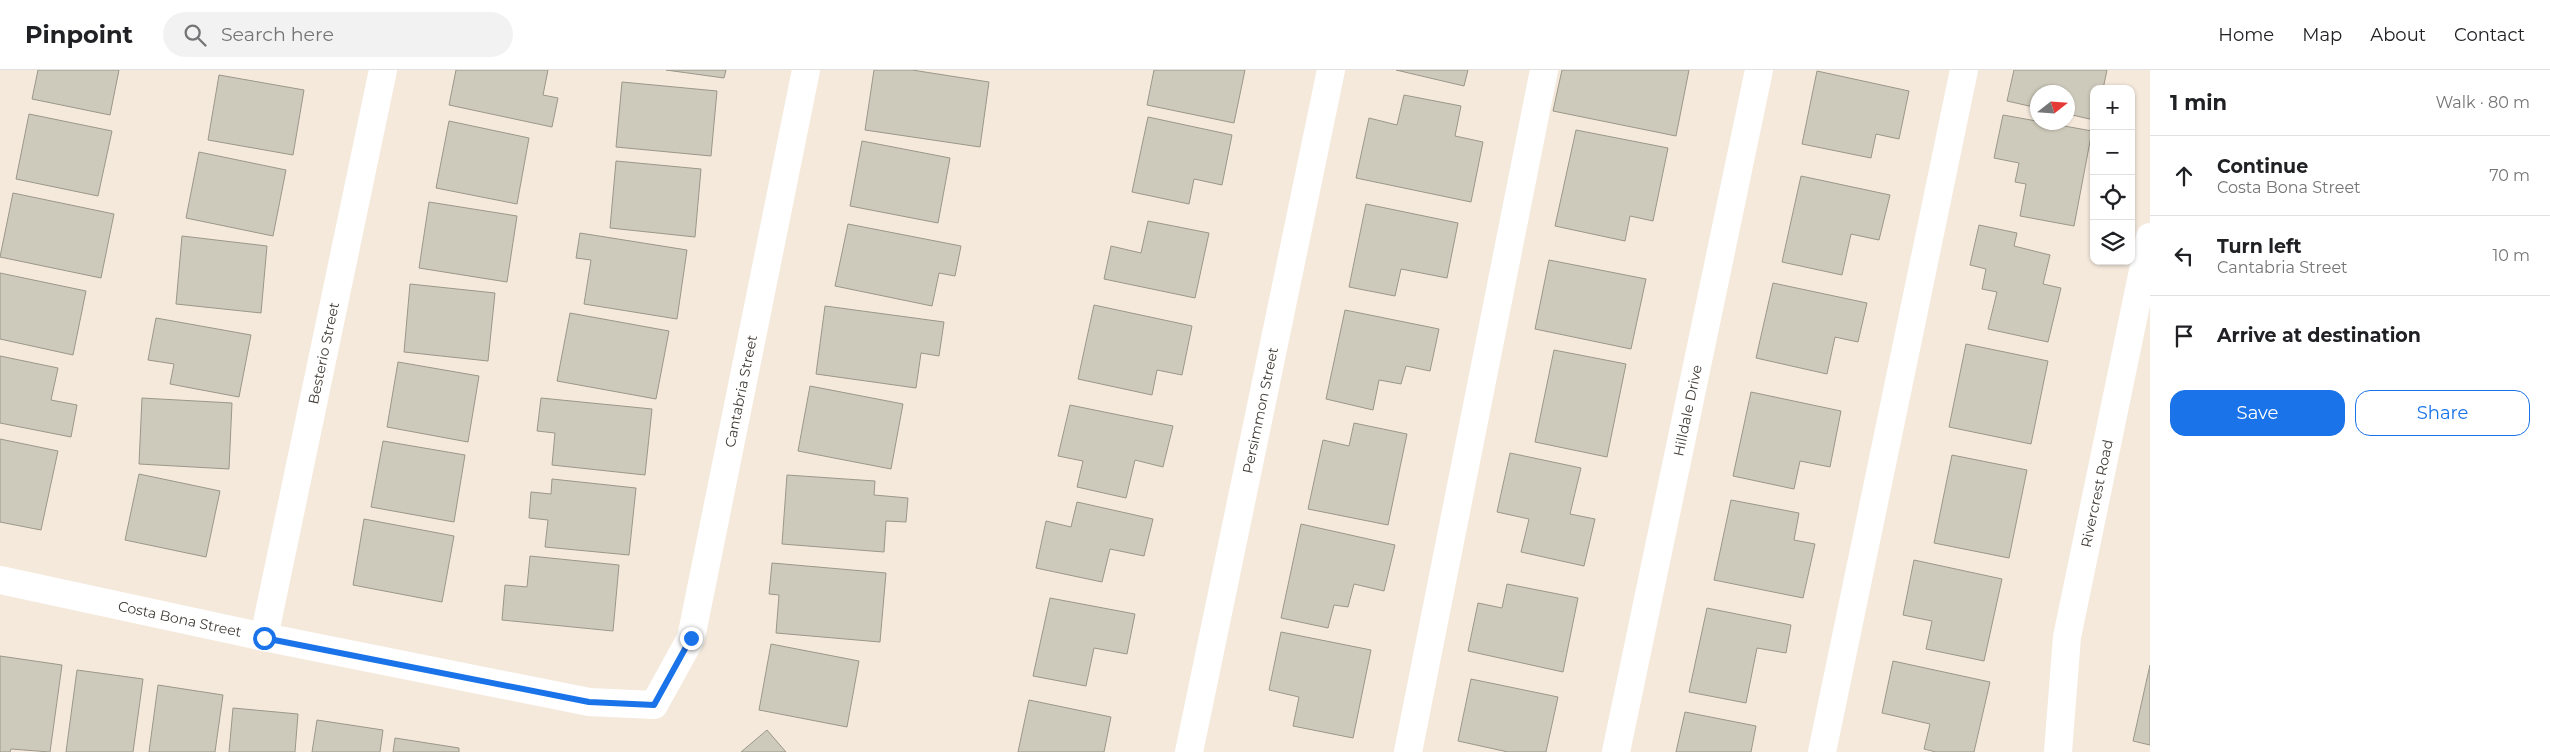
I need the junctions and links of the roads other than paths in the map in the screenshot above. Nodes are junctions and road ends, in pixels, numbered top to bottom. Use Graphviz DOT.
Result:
graph roads {
  1 [pos="383,70"];
  2 [pos="806,70"];
  3 [pos="1331,70"];
  4 [pos="1544,70"];
  5 [pos="1759,70"];
  6 [pos="1964,70"];
  7 [pos="2150,236"];
  8 [pos="0,580"];
  9 [pos="264,638"];
  10 [pos="654,705"];
  11 [pos="1189,752"];
  12 [pos="1408,752"];
  13 [pos="1616,752"];
  14 [pos="1822,752"];
  15 [pos="2058,752"];
  1 -- 9 [label="street, Besterio Street"];
  2 -- 10 [label="street, Cantabria Street"];
  3 -- 11 [label="street, Persimmon Street"];
  4 -- 12 [label="street"];
  5 -- 13 [label="street, Hilldale Drive"];
  6 -- 14 [label="street"];
  7 -- 15 [label="street, Rivercrest Road"];
  8 -- 9 [label="street, Costa Bona Street"];
  9 -- 10 [label="street, Costa Bona Street"];
}
